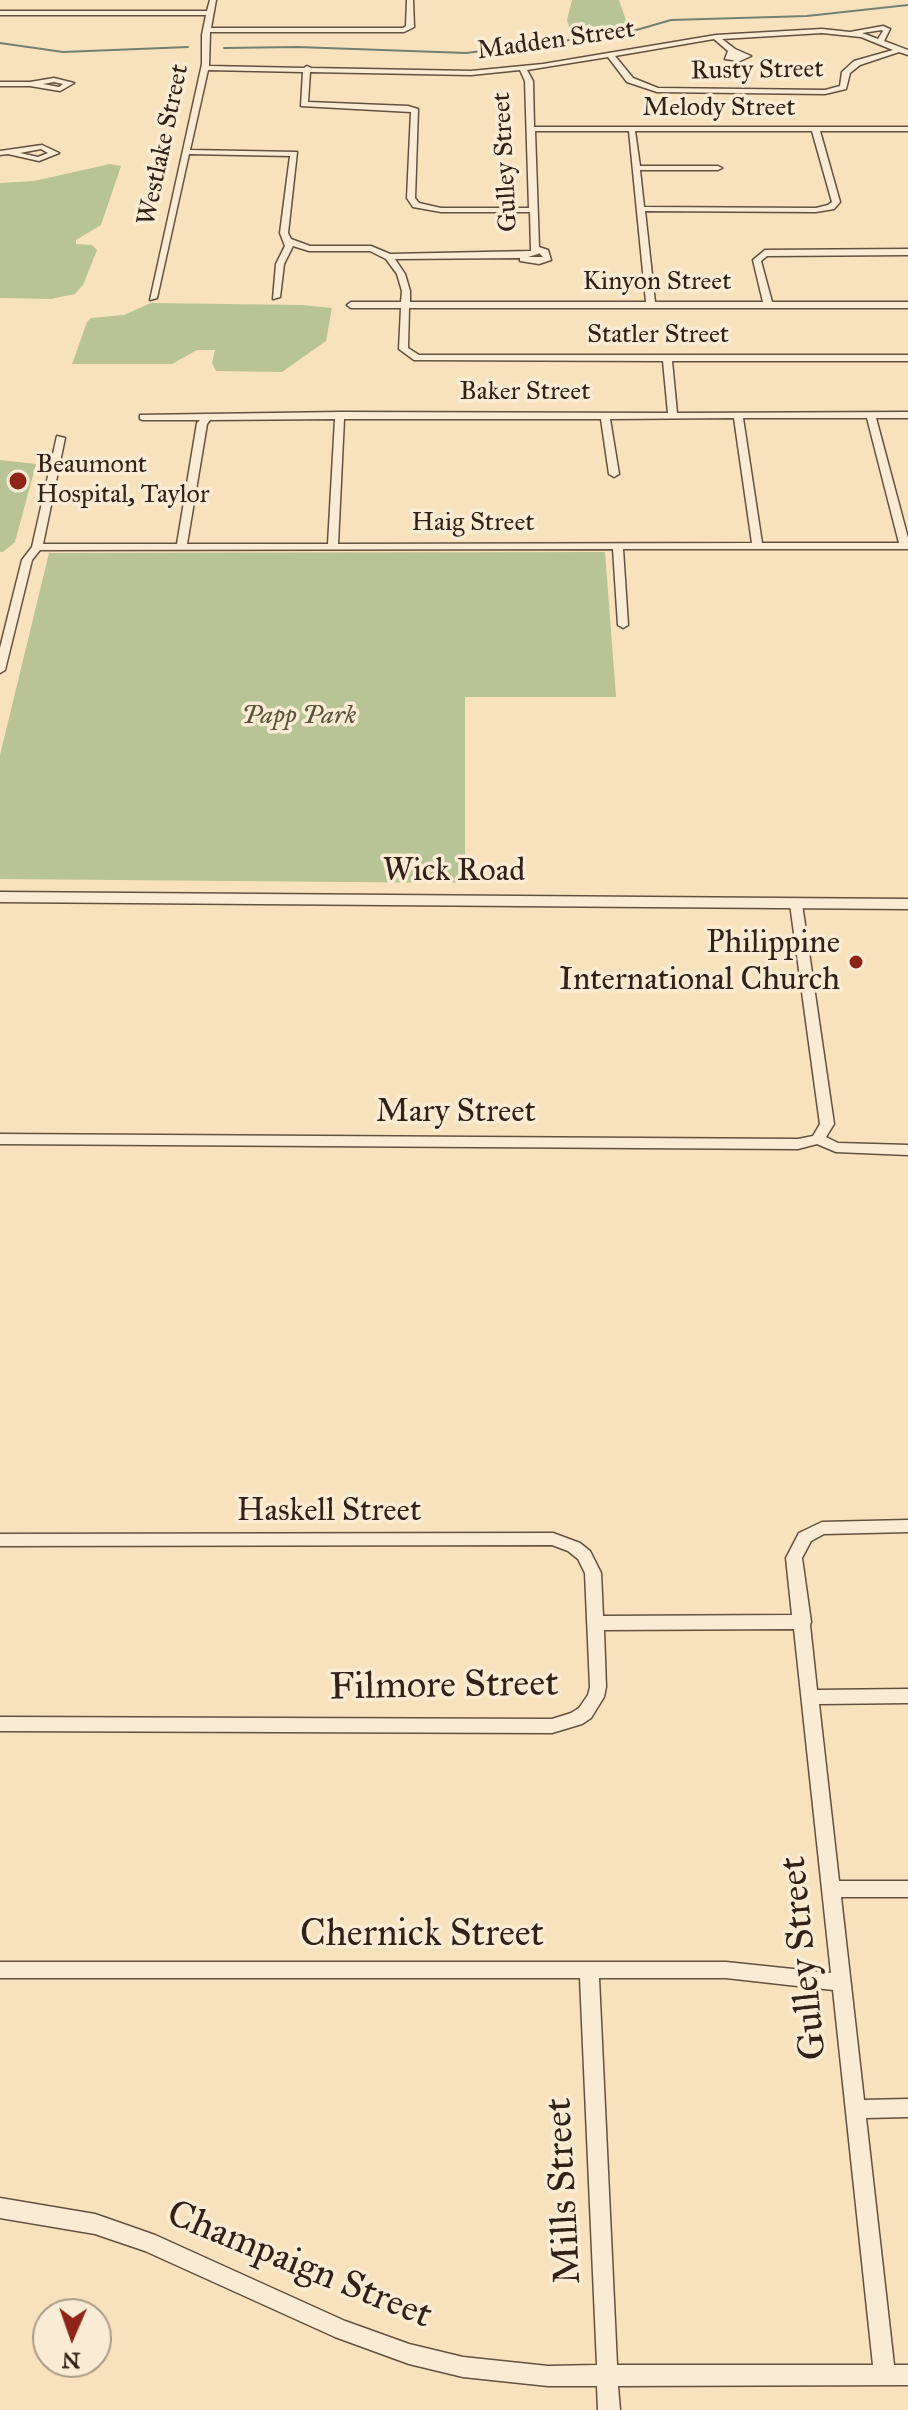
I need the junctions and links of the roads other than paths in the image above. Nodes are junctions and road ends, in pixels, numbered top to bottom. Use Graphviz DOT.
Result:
graph roads {
  1 [pos="213,0"];
  2 [pos="410,0"];
  3 [pos="0,13"];
  4 [pos="210,13"];
  5 [pos="207,30"];
  6 [pos="716,37"];
  7 [pos="732,51"];
  8 [pos="904,51"];
  9 [pos="610,55"];
  10 [pos="205,68"];
  11 [pos="307,68"];
  12 [pos="522,68"];
  13 [pos="0,84"];
  14 [pos="30,84"];
  15 [pos="530,129"];
  16 [pos="815,129"];
  17 [pos="908,129"];
  18 [pos="632,132"];
  19 [pos="186,152"];
  20 [pos="0,153"];
  21 [pos="11,153"];
  22 [pos="636,168"];
  23 [pos="718,168"];
  24 [pos="640,209"];
  25 [pos="533,210"];
  26 [pos="287,241"];
  27 [pos="534,251"];
  28 [pos="908,252"];
  29 [pos="519,255"];
  30 [pos="389,257"];
  31 [pos="276,297"];
  32 [pos="153,298"];
  33 [pos="351,305"];
  34 [pos="406,305"];
  35 [pos="651,305"];
  36 [pos="768,305"];
  37 [pos="908,305"];
  38 [pos="667,358"];
  39 [pos="908,358"];
  40 [pos="340,415"];
  41 [pos="605,415"];
  42 [pos="673,415"];
  43 [pos="738,415"];
  44 [pos="871,415"];
  45 [pos="908,415"];
  46 [pos="143,417"];
  47 [pos="206,419"];
  48 [pos="60,438"];
  49 [pos="614,474"];
  50 [pos="182,546"];
  51 [pos="333,546"];
  52 [pos="618,546"];
  53 [pos="757,546"];
  54 [pos="907,546"];
  55 [pos="37,547"];
  56 [pos="623,625"];
  57 [pos="0,670"];
  58 [pos="0,897"];
  59 [pos="796,904"];
  60 [pos="908,904"];
  61 [pos="0,1139"];
  62 [pos="818,1139"];
  63 [pos="908,1150"];
  64 [pos="908,1526"];
  65 [pos="0,1540"];
  66 [pos="803,1622"];
  67 [pos="594,1623"];
  68 [pos="908,1696"];
  69 [pos="812,1697"];
  70 [pos="0,1724"];
  71 [pos="832,1889"];
  72 [pos="908,1889"];
  73 [pos="0,1970"];
  74 [pos="589,1970"];
  75 [pos="842,1983"];
  76 [pos="908,2108"];
  77 [pos="856,2109"];
  78 [pos="0,2208"];
  79 [pos="885,2375"];
  80 [pos="908,2375"];
  81 [pos="607,2376"];
  82 [pos="609,2410"];
  1 -- 4 [label="street, Westlake Street"];
  2 -- 5 [label="street"];
  3 -- 4 [label="street"];
  4 -- 5 [label="street, Westlake Street"];
  5 -- 10 [label="street, Westlake Street"];
  6 -- 7 [label="street"];
  6 -- 8 [label="street, Madden Street"];
  6 -- 9 [label="street, Madden Street"];
  8 -- 9 [label="street, Rusty Street"];
  9 -- 12 [label="street, Madden Street"];
  10 -- 11 [label="street, Madden Street"];
  10 -- 19 [label="street, Westlake Street"];
  11 -- 12 [label="street, Madden Street"];
  11 -- 25 [label="street"];
  12 -- 15 [label="street, Gulley Street"];
  13 -- 14 [label="street"];
  15 -- 16 [label="street, Melody Street"];
  15 -- 25 [label="street, Gulley Street"];
  16 -- 17 [label="street, Melody Street"];
  16 -- 24 [label="street"];
  18 -- 22 [label="street"];
  19 -- 26 [label="street"];
  19 -- 32 [label="street, Westlake Street"];
  20 -- 21 [label="street"];
  22 -- 23 [label="street"];
  22 -- 24 [label="street"];
  24 -- 35 [label="street"];
  25 -- 27 [label="street, Gulley Street"];
  26 -- 30 [label="street"];
  26 -- 31 [label="street"];
  27 -- 29 [label="street"];
  27 -- 29 [label="street"];
  28 -- 36 [label="street"];
  29 -- 30 [label="street"];
  30 -- 34 [label="street"];
  33 -- 34 [label="street, Kinyon Street"];
  34 -- 35 [label="street, Kinyon Street"];
  34 -- 38 [label="street, Statler Street"];
  35 -- 36 [label="street, Kinyon Street"];
  36 -- 37 [label="street, Kinyon Street"];
  38 -- 39 [label="street, Statler Street"];
  38 -- 42 [label="street"];
  40 -- 41 [label="street, Baker Street"];
  40 -- 47 [label="street, Baker Street"];
  40 -- 51 [label="street"];
  41 -- 42 [label="street, Baker Street"];
  41 -- 49 [label="street"];
  42 -- 43 [label="street, Baker Street"];
  43 -- 44 [label="street, Baker Street"];
  43 -- 53 [label="street"];
  44 -- 45 [label="street, Baker Street"];
  44 -- 54 [label="street"];
  46 -- 47 [label="street, Baker Street"];
  47 -- 50 [label="street"];
  48 -- 55 [label="street"];
  50 -- 51 [label="street, Haig Street"];
  50 -- 55 [label="street, Haig Street"];
  51 -- 52 [label="street, Haig Street"];
  52 -- 53 [label="street, Haig Street"];
  52 -- 56 [label="street"];
  53 -- 54 [label="street, Haig Street"];
  55 -- 57 [label="street"];
  58 -- 59 [label="street, Wick Road"];
  59 -- 60 [label="street, Wick Road"];
  59 -- 62 [label="street"];
  61 -- 62 [label="street, Mary Street"];
  62 -- 63 [label="street, Mary Street"];
  64 -- 66 [label="street, Gulley Street"];
  65 -- 67 [label="street, Haskell Street"];
  66 -- 67 [label="street"];
  66 -- 69 [label="street, Gulley Street"];
  67 -- 70 [label="street, Filmore Street"];
  68 -- 69 [label="street"];
  69 -- 71 [label="street, Gulley Street"];
  71 -- 72 [label="street"];
  71 -- 75 [label="street, Gulley Street"];
  73 -- 74 [label="street, Chernick Street"];
  74 -- 75 [label="street, Chernick Street"];
  74 -- 81 [label="street, Mills Street"];
  75 -- 77 [label="street, Gulley Street"];
  76 -- 77 [label="street"];
  77 -- 79 [label="street, Gulley Street"];
  78 -- 81 [label="street, Champaign Street"];
  79 -- 80 [label="street, Champaign Street"];
  79 -- 81 [label="street, Champaign Street"];
  81 -- 82 [label="street, Mills Street"];
}
